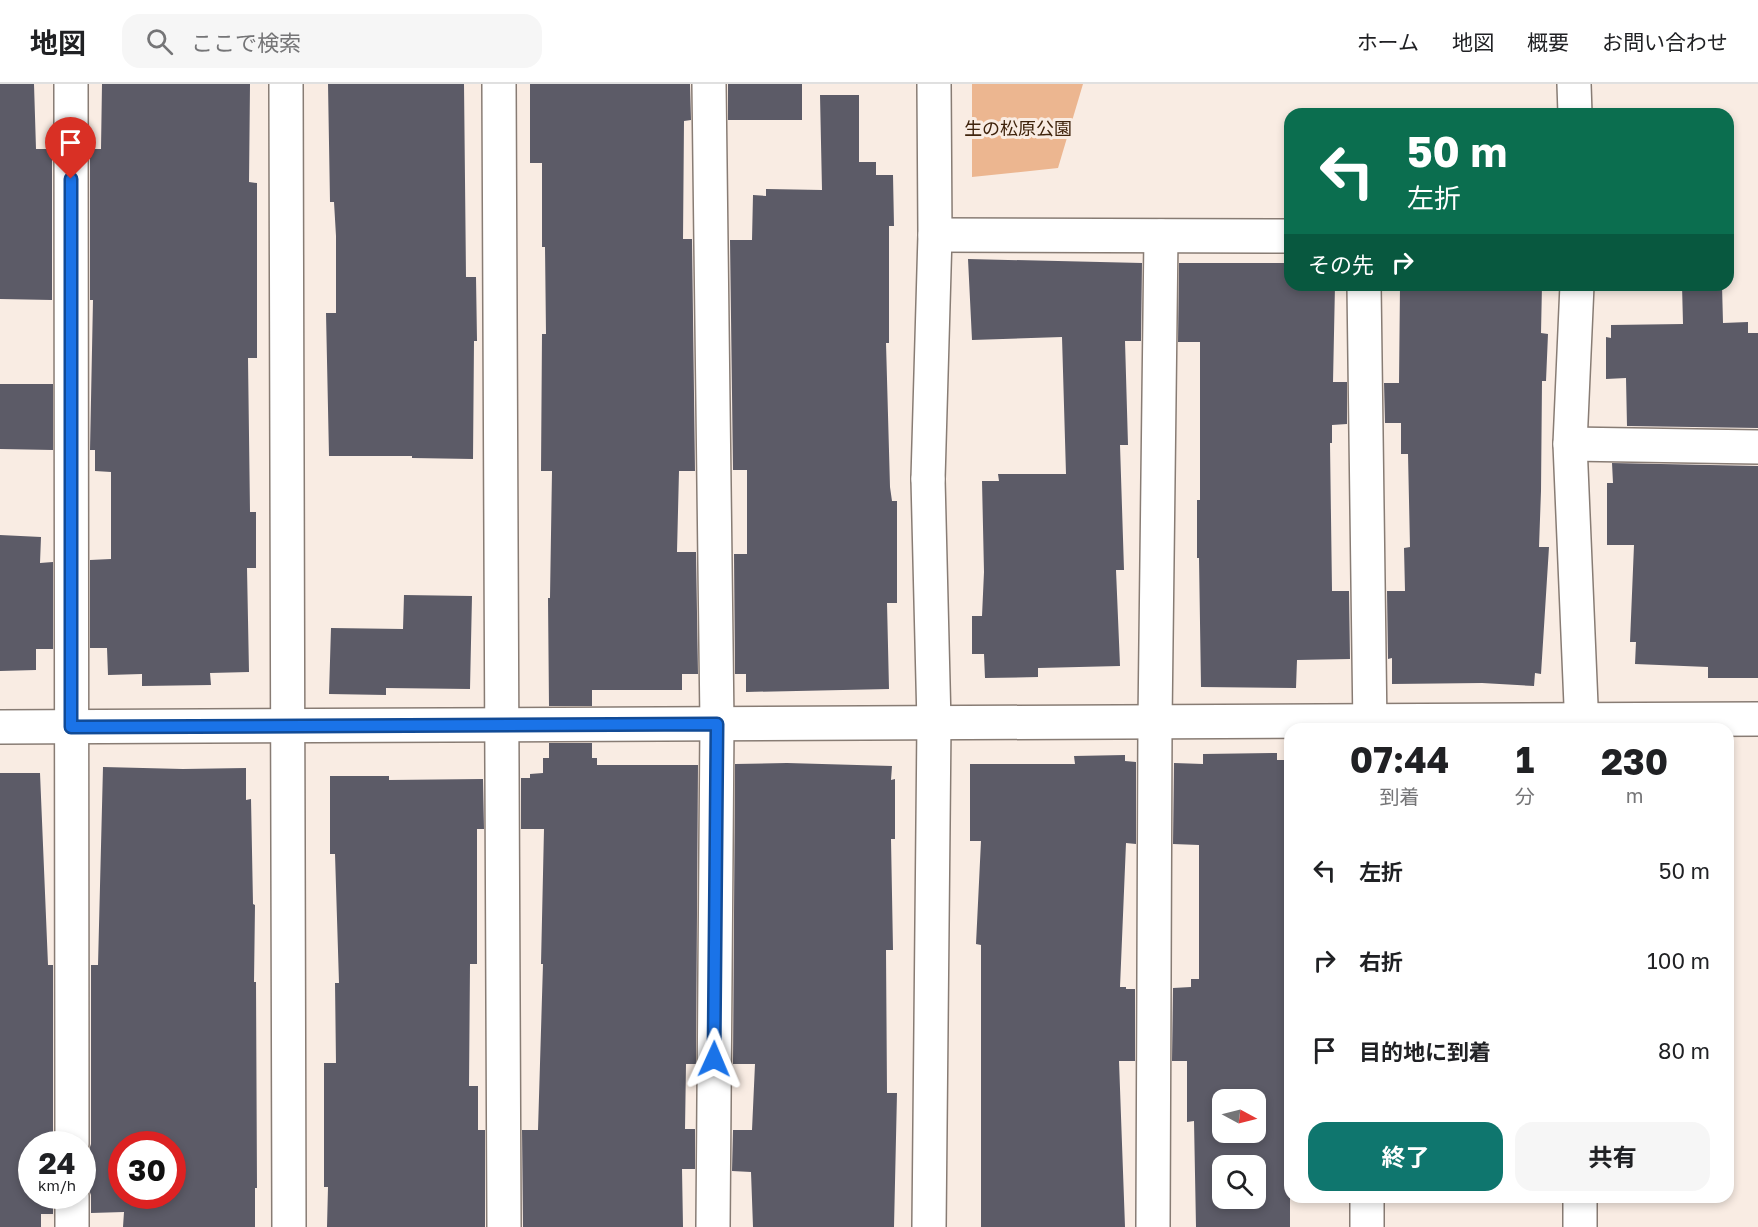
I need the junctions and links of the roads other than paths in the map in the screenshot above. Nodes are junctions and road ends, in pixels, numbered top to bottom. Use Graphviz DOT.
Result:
graph roads {
  1 [pos="71,84"];
  2 [pos="286,84"];
  3 [pos="498,84"];
  4 [pos="709,84"];
  5 [pos="934,84"];
  6 [pos="1574,84"];
  7 [pos="1575,108"];
  8 [pos="935,236"];
  9 [pos="1161,236"];
  10 [pos="1284,236"];
  11 [pos="1364,291"];
  12 [pos="1577,291"];
  13 [pos="1570,444"];
  14 [pos="1758,447"];
  15 [pos="1758,719"];
  16 [pos="1155,722"];
  17 [pos="934,723"];
  18 [pos="1370,723"];
  19 [pos="1582,723"];
  20 [pos="1641,723"];
  21 [pos="717,724"];
  22 [pos="1284,724"];
  23 [pos="502,725"];
  24 [pos="289,726"];
  25 [pos="0,727"];
  26 [pos="71,727"];
  27 [pos="72,1131"];
  28 [pos="1367,1203"];
  29 [pos="1580,1203"];
  30 [pos="72,1209"];
  31 [pos="72,1227"];
  32 [pos="289,1227"];
  33 [pos="504,1227"];
  34 [pos="713,1227"];
  35 [pos="929,1227"];
  36 [pos="1153,1227"];
  37 [pos="1367,1227"];
  38 [pos="1580,1227"];
  1 -- 26 [label="street"];
  2 -- 24 [label="street"];
  3 -- 23 [label="street"];
  4 -- 21 [label="street"];
  5 -- 8 [label="street"];
  6 -- 7 [label="street"];
  8 -- 9 [label="street"];
  8 -- 17 [label="street"];
  9 -- 10 [label="street"];
  9 -- 16 [label="street"];
  11 -- 18 [label="street"];
  12 -- 13 [label="street"];
  13 -- 14 [label="street"];
  13 -- 19 [label="street"];
  15 -- 20 [label="street"];
  16 -- 17 [label="street"];
  16 -- 22 [label="street"];
  16 -- 36 [label="street"];
  17 -- 21 [label="street"];
  17 -- 35 [label="street"];
  21 -- 23 [label="street"];
  21 -- 34 [label="street"];
  23 -- 24 [label="street"];
  23 -- 33 [label="street"];
  24 -- 26 [label="street"];
  24 -- 32 [label="street"];
  25 -- 26 [label="street"];
  26 -- 27 [label="street"];
  28 -- 37 [label="street"];
  29 -- 38 [label="street"];
  30 -- 31 [label="street"];
}
